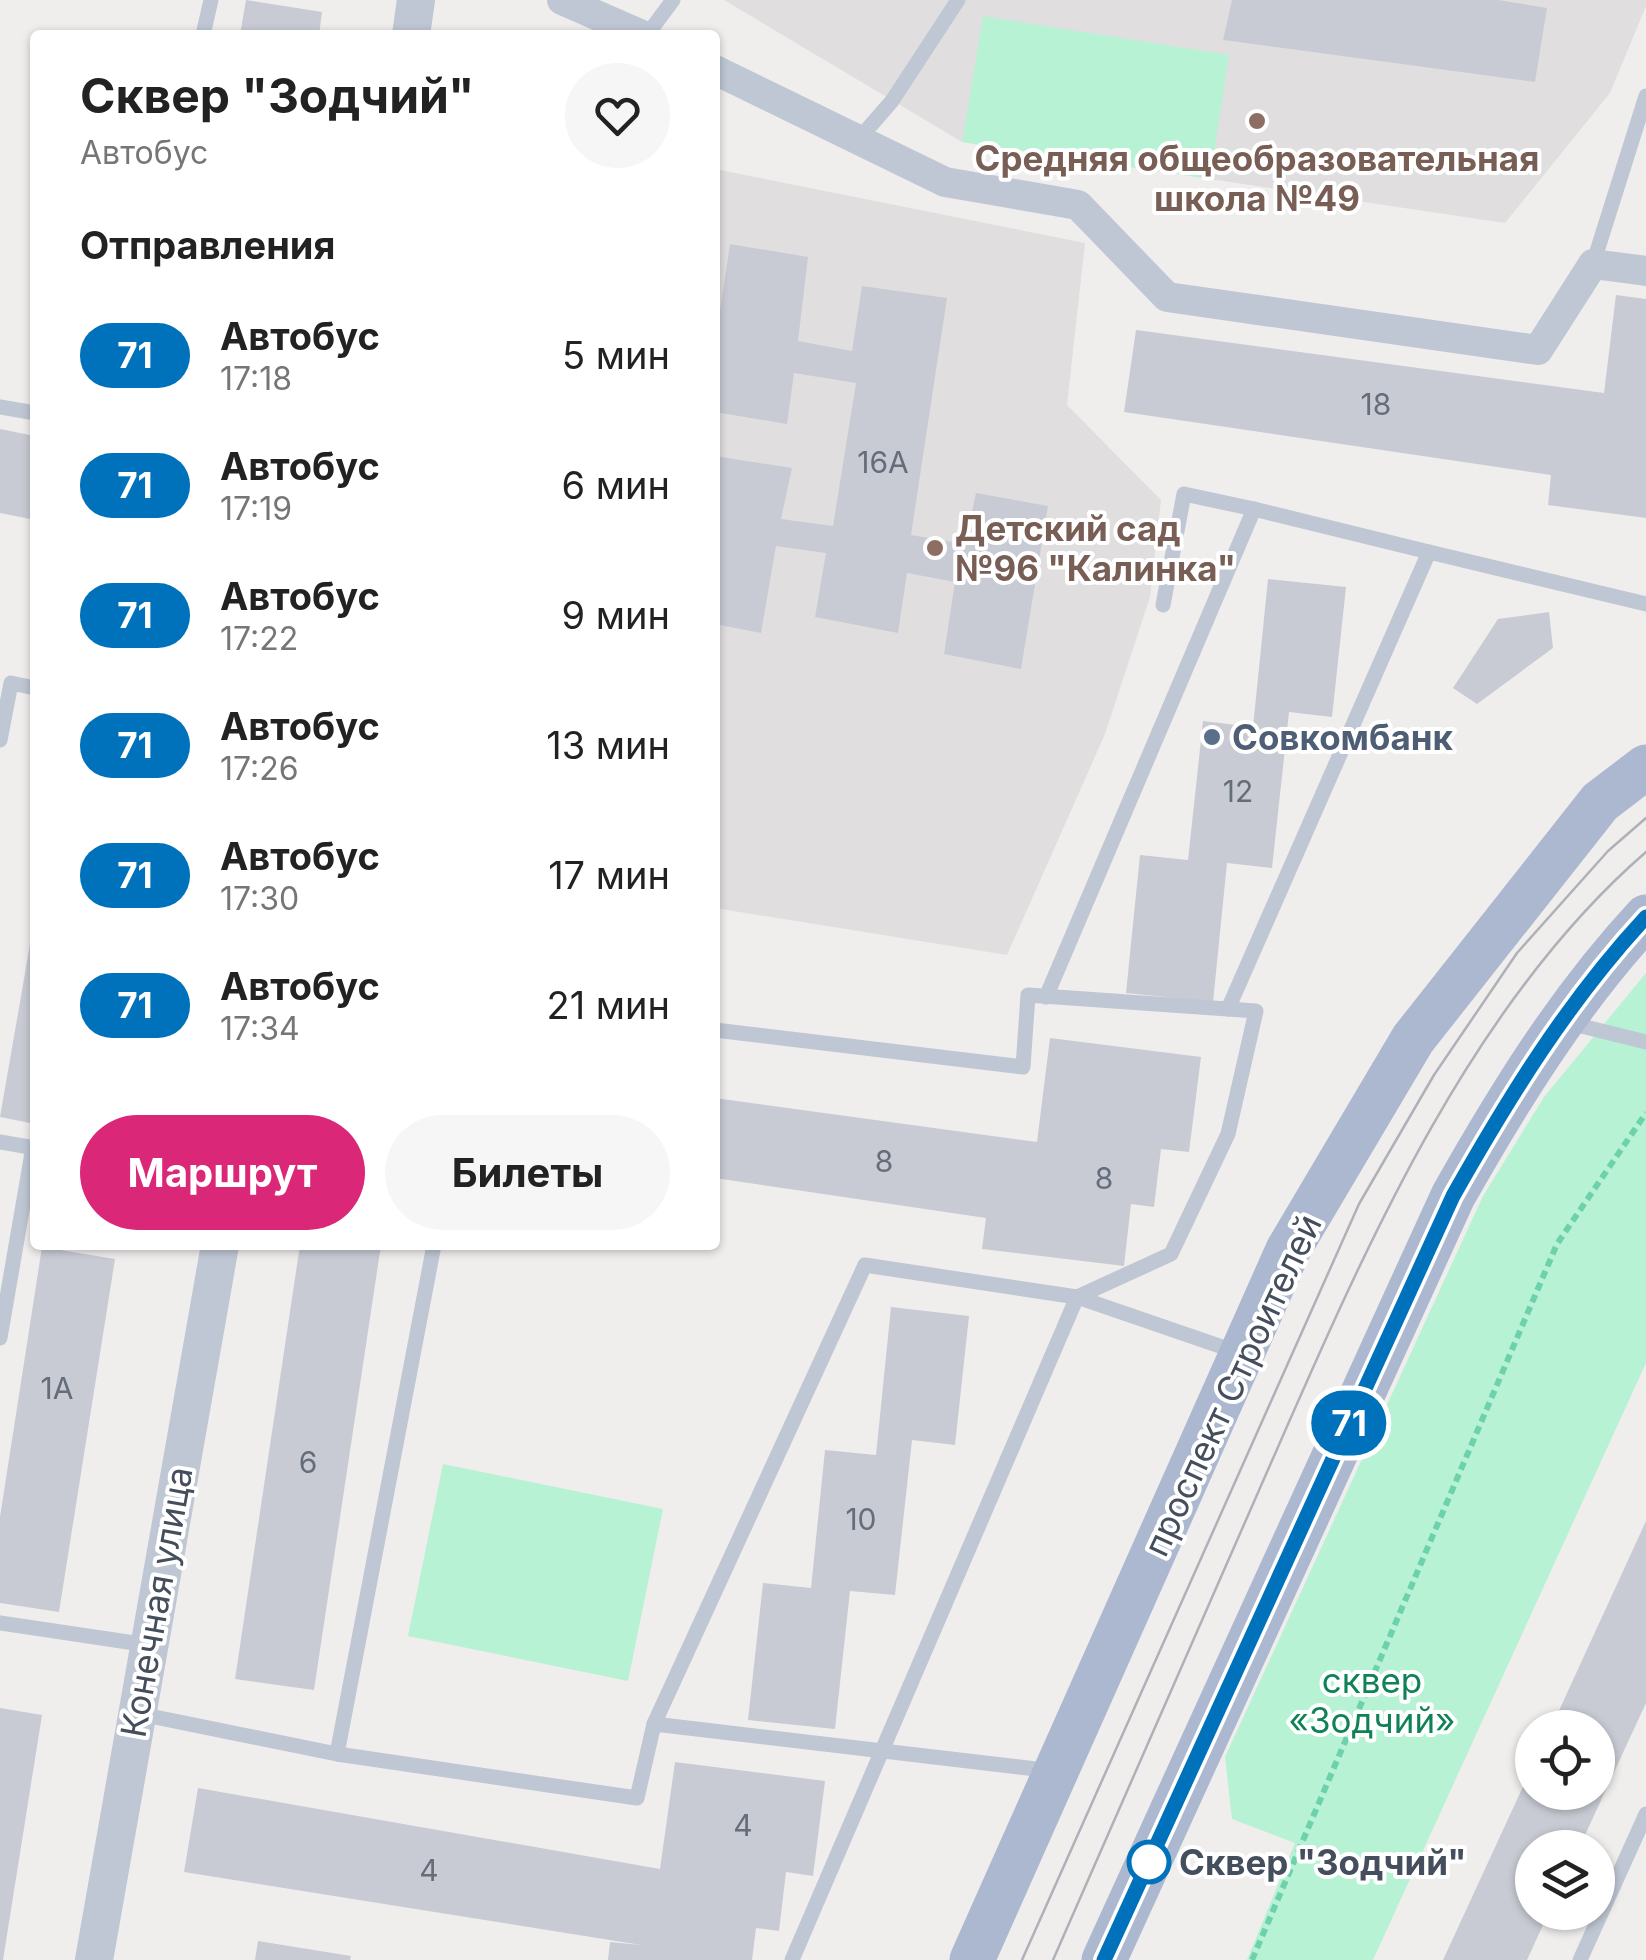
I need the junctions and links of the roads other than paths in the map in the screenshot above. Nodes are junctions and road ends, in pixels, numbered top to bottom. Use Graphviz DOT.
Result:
graph roads {
  1 [pos="210,0"];
  2 [pos="416,0"];
  3 [pos="562,0"];
  4 [pos="673,0"];
  5 [pos="958,0"];
  6 [pos="606,26"];
  7 [pos="204,30"];
  8 [pos="411,30"];
  9 [pos="649,30"];
  10 [pos="720,72"];
  11 [pos="1646,96"];
  12 [pos="858,140"];
  13 [pos="1593,264"];
  14 [pos="1646,272"];
  15 [pos="0,406"];
  16 [pos="30,412"];
  17 [pos="1254,509"];
  18 [pos="1429,552"];
  19 [pos="1646,604"];
  20 [pos="1162,606"];
  21 [pos="30,687"];
  22 [pos="0,740"];
  23 [pos="1646,767"];
  24 [pos="1646,917"];
  25 [pos="1046,996"];
  26 [pos="1228,1009"];
  27 [pos="1560,1021"];
  28 [pos="720,1031"];
  29 [pos="1646,1042"];
  30 [pos="0,1142"];
  31 [pos="30,1146"];
  32 [pos="30,1169"];
  33 [pos="219,1250"];
  34 [pos="433,1250"];
  35 [pos="1077,1297"];
  36 [pos="0,1338"];
  37 [pos="1242,1354"];
  38 [pos="0,1623"];
  39 [pos="148,1645"];
  40 [pos="136,1713"];
  41 [pos="654,1724"];
  42 [pos="882,1750"];
  43 [pos="337,1754"];
  44 [pos="1057,1771"];
  45 [pos="1646,1814"];
  46 [pos="94,1960"];
  47 [pos="792,1960"];
  48 [pos="972,1960"];
  49 [pos="1104,1960"];
  50 [pos="1580,1960"];
  1 -- 7 [label="lane"];
  2 -- 8 [label="street"];
  3 -- 6 [label="street"];
  4 -- 9 [label="lane"];
  5 -- 12 [label="lane"];
  10 -- 12 [label="street"];
  11 -- 13 [label="lane"];
  12 -- 13 [label="street"];
  13 -- 14 [label="street"];
  15 -- 16 [label="lane"];
  17 -- 18 [label="lane"];
  17 -- 20 [label="lane"];
  17 -- 25 [label="lane"];
  18 -- 19 [label="lane"];
  18 -- 26 [label="lane"];
  21 -- 22 [label="lane"];
  23 -- 37 [label="main road, проспект Строителей"];
  24 -- 27 [label="main road"];
  25 -- 26 [label="lane"];
  25 -- 28 [label="lane"];
  26 -- 35 [label="lane"];
  27 -- 29 [label="lane"];
  27 -- 49 [label="main road"];
  30 -- 31 [label="lane"];
  32 -- 36 [label="lane"];
  33 -- 39 [label="street, Конечная улица"];
  34 -- 43 [label="lane"];
  35 -- 37 [label="lane"];
  35 -- 41 [label="lane"];
  35 -- 42 [label="lane"];
  37 -- 44 [label="main road, проспект Строителей"];
  38 -- 39 [label="lane"];
  39 -- 40 [label="street, Конечная улица"];
  40 -- 43 [label="lane"];
  40 -- 46 [label="street, Конечная улица"];
  41 -- 42 [label="lane"];
  41 -- 43 [label="lane"];
  42 -- 44 [label="lane"];
  42 -- 47 [label="lane"];
  44 -- 48 [label="main road, проспект Строителей"];
  45 -- 50 [label="lane"];
}
